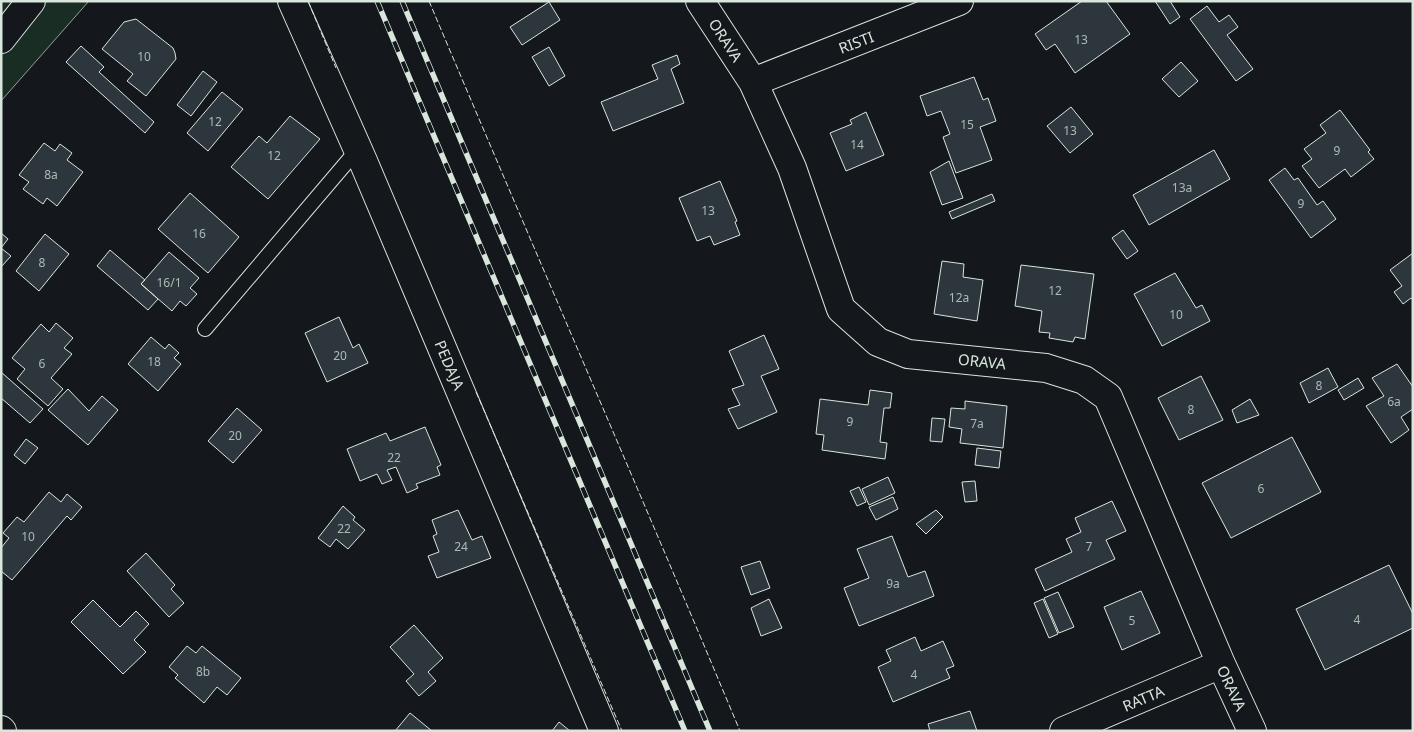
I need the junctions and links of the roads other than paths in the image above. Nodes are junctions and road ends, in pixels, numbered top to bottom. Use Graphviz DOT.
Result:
graph roads {
  1 [pos="31,1"];
  2 [pos="292,1"];
  3 [pos="700,1"];
  4 [pos="959,1"];
  5 [pos="1,39"];
  6 [pos="753,82"];
  7 [pos="358,149"];
  8 [pos="205,329"];
  9 [pos="1221,664"];
  10 [pos="604,731"];
  11 [pos="1064,731"];
  12 [pos="1252,731"];
  1 -- 5 [label="street"];
  2 -- 7 [label="street, PEDAJA"];
  3 -- 6 [label="street, ORAVA"];
  4 -- 6 [label="street, RISTI"];
  6 -- 9 [label="street, ORAVA"];
  7 -- 8 [label="lane"];
  7 -- 10 [label="street, PEDAJA"];
  9 -- 11 [label="street, RATTA"];
  9 -- 12 [label="street, ORAVA"];
}
